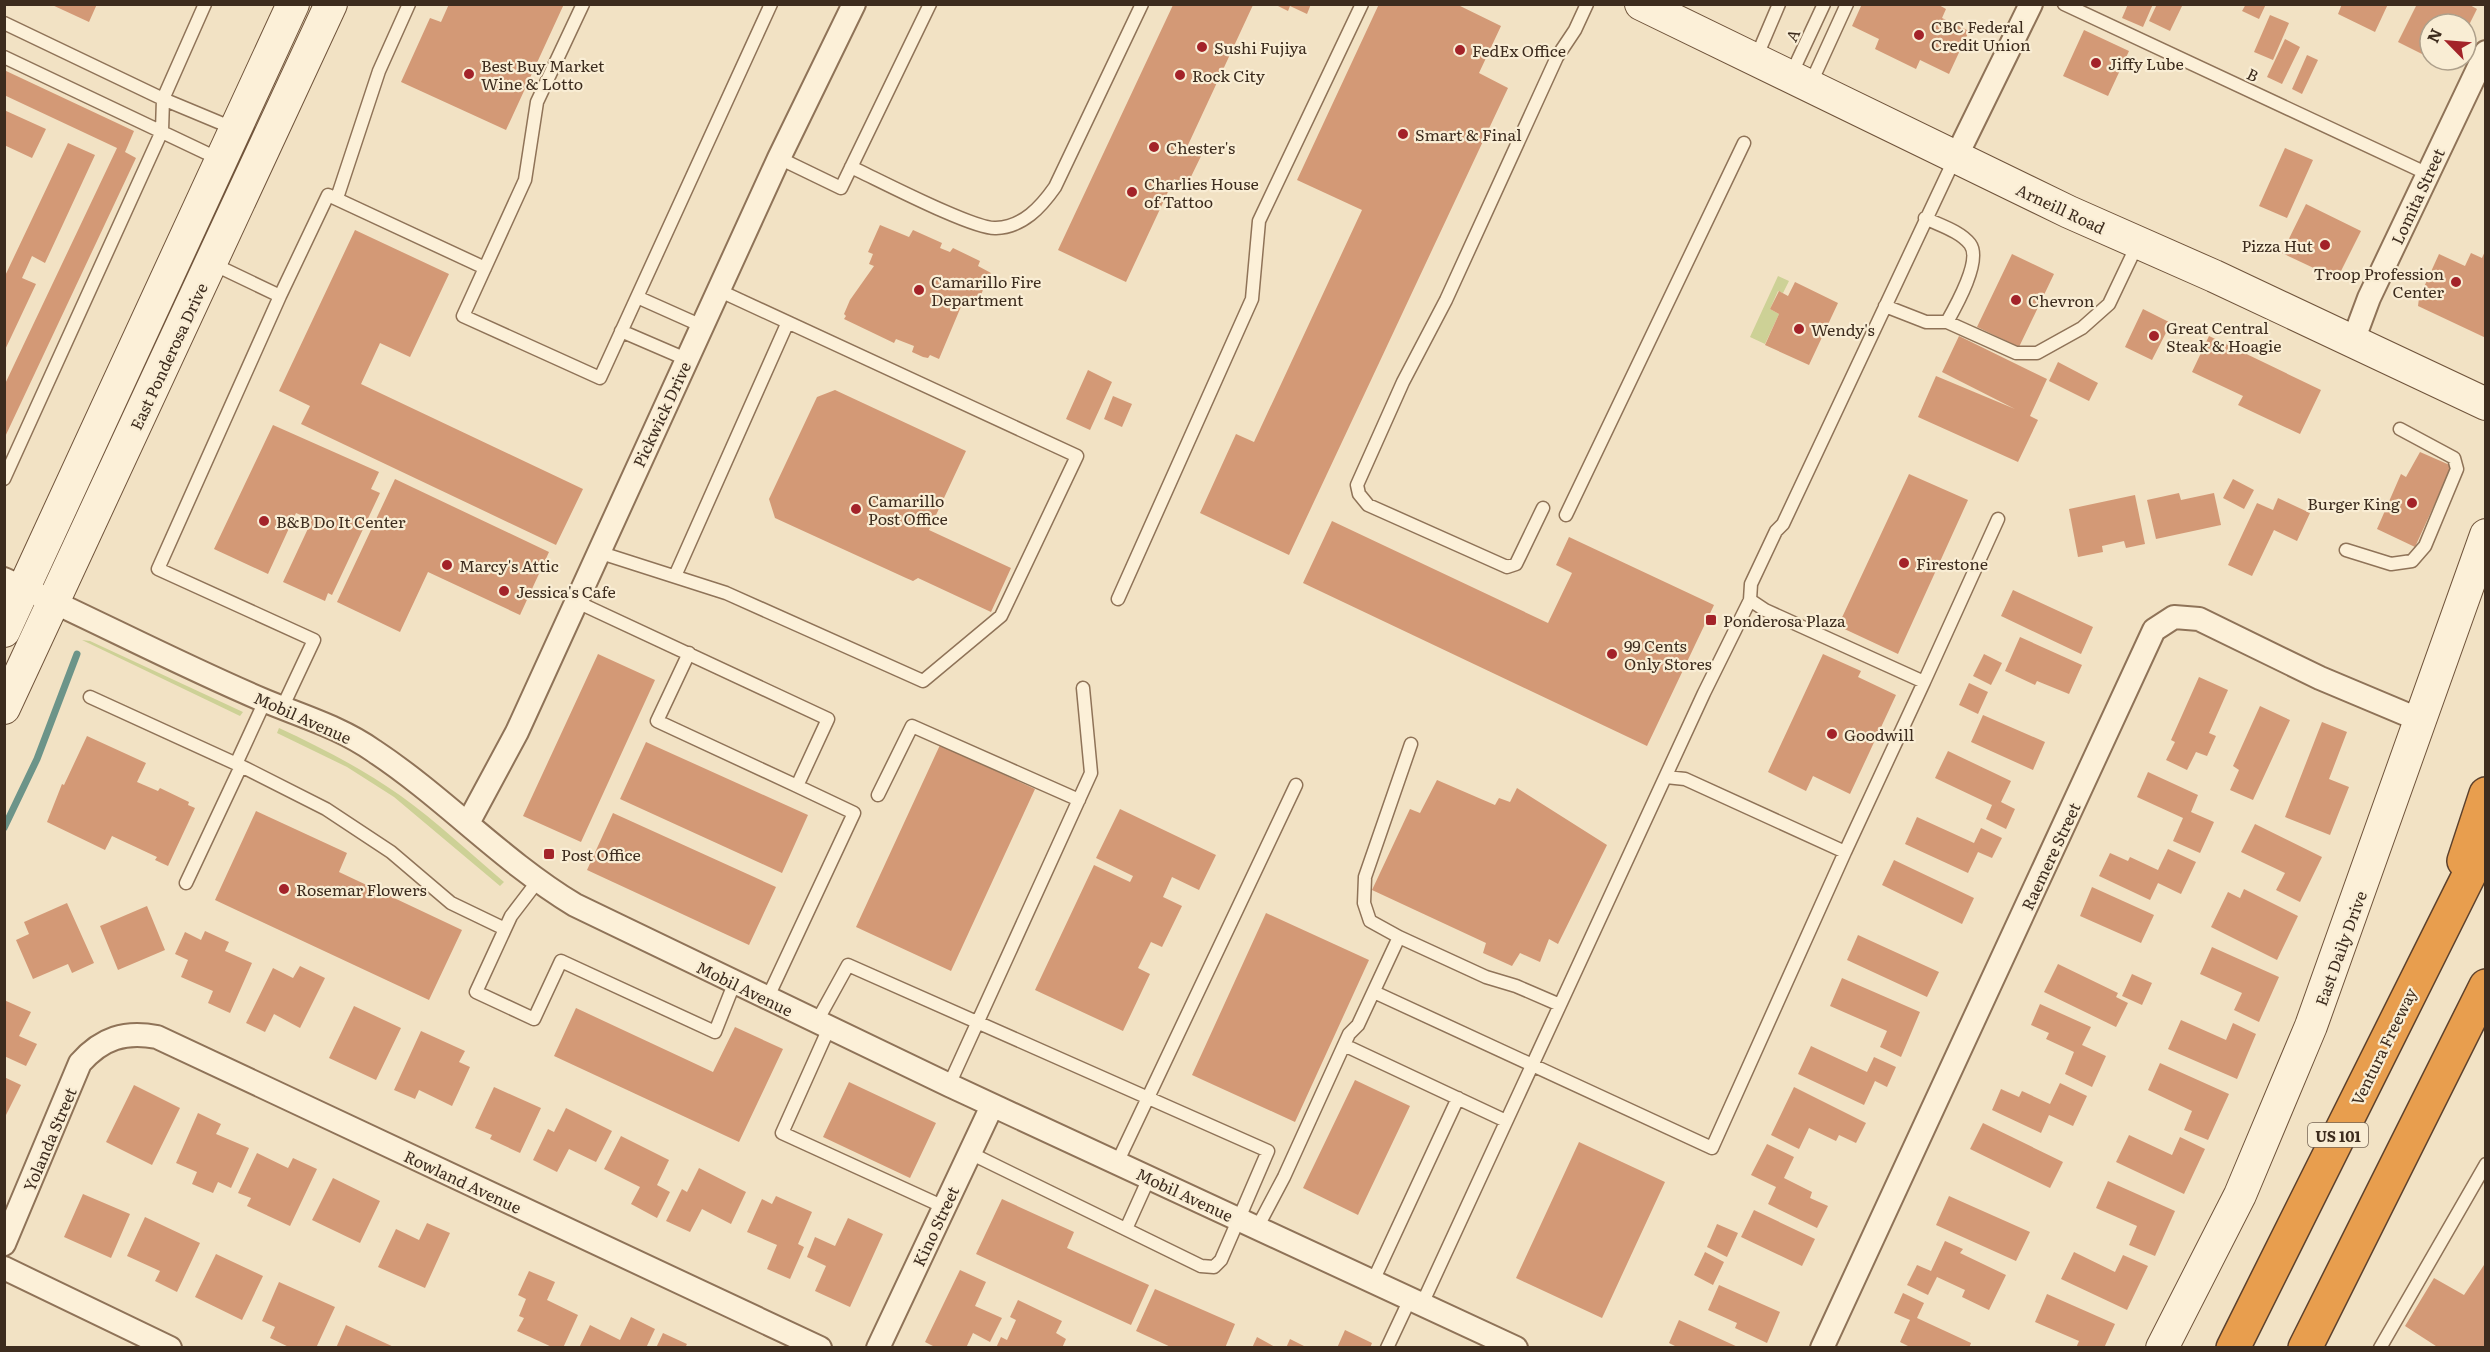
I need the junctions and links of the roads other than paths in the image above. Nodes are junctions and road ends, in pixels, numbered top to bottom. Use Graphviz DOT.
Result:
graph roads {
  1 [pos="205,4"];
  2 [pos="293,4"];
  3 [pos="331,4"];
  4 [pos="409,4"];
  5 [pos="584,4"];
  6 [pos="771,4"];
  7 [pos="854,4"];
  8 [pos="930,4"];
  9 [pos="1362,4"];
  10 [pos="1587,4"];
  11 [pos="1641,4"];
  12 [pos="1779,4"];
  13 [pos="1824,4"];
  14 [pos="1847,4"];
  15 [pos="2031,4"];
  16 [pos="2064,4"];
  17 [pos="1141,5"];
  18 [pos="4,23"];
  19 [pos="2486,52"];
  20 [pos="4,57"];
  21 [pos="1756,58"];
  22 [pos="1799,83"];
  23 [pos="163,99"];
  24 [pos="236,130"];
  25 [pos="162,131"];
  26 [pos="1744,143"];
  27 [pos="1956,157"];
  28 [pos="779,158"];
  29 [pos="222,160"];
  30 [pos="851,167"];
  31 [pos="2428,174"];
  32 [pos="337,198"];
  33 [pos="1925,218"];
  34 [pos="2138,243"];
  35 [pos="211,263"];
  36 [pos="485,268"];
  37 [pos="718,290"];
  38 [pos="280,296"];
  39 [pos="637,297"];
  40 [pos="1884,306"];
  41 [pos="1947,322"];
  42 [pos="787,324"];
  43 [pos="702,326"];
  44 [pos="621,331"];
  45 [pos="2353,341"];
  46 [pos="686,359"];
  47 [pos="2486,404"];
  48 [pos="2400,429"];
  49 [pos="4,479"];
  50 [pos="1543,508"];
  51 [pos="1566,515"];
  52 [pos="1998,519"];
  53 [pos="2486,535"];
  54 [pos="2346,550"];
  55 [pos="598,552"];
  56 [pos="675,576"];
  57 [pos="14,584"];
  58 [pos="1118,599"];
  59 [pos="1750,600"];
  60 [pos="575,601"];
  61 [pos="53,602"];
  62 [pos="4,631"];
  63 [pos="688,653"];
  64 [pos="1924,682"];
  65 [pos="1083,688"];
  66 [pos="90,697"];
  67 [pos="274,704"];
  68 [pos="4,708"];
  69 [pos="2420,720"];
  70 [pos="1411,744"];
  71 [pos="238,765"];
  72 [pos="1666,777"];
  73 [pos="1296,785"];
  74 [pos="797,786"];
  75 [pos="2486,794"];
  76 [pos="878,795"];
  77 [pos="1079,800"];
  78 [pos="468,823"];
  79 [pos="2486,841"];
  80 [pos="1845,852"];
  81 [pos="537,882"];
  82 [pos="186,883"];
  83 [pos="2444,923"];
  84 [pos="505,929"];
  85 [pos="1400,937"];
  86 [pos="734,984"];
  87 [pos="2486,986"];
  88 [pos="1374,992"];
  89 [pos="767,999"];
  90 [pos="1560,1005"];
  91 [pos="980,1021"];
  92 [pos="823,1026"];
  93 [pos="103,1042"];
  94 [pos="1344,1045"];
  95 [pos="1532,1064"];
  96 [pos="949,1085"];
  97 [pos="1147,1096"];
  98 [pos="1458,1098"];
  99 [pos="993,1106"];
  100 [pos="1506,1121"];
  101 [pos="970,1153"];
  102 [pos="1117,1163"];
  103 [pos="2486,1164"];
  104 [pos="1149,1178"];
  105 [pos="944,1207"];
  106 [pos="1248,1224"];
  107 [pos="1126,1229"];
  108 [pos="4,1244"];
  109 [pos="4,1269"];
  110 [pos="1373,1281"];
  111 [pos="1416,1301"];
  112 [pos="1490,1342"];
  113 [pos="170,1347"];
  114 [pos="820,1347"];
  115 [pos="878,1347"];
  116 [pos="1387,1347"];
  117 [pos="1516,1347"];
  118 [pos="1822,1347"];
  119 [pos="2162,1347"];
  120 [pos="2233,1347"];
  121 [pos="2305,1347"];
  122 [pos="2380,1347"];
  1 -- 23 [label="lane"];
  2 -- 24 [label="main road, East Ponderosa Drive"];
  3 -- 35 [label="main road, East Ponderosa Drive"];
  4 -- 32 [label="lane"];
  5 -- 36 [label="lane"];
  6 -- 39 [label="lane"];
  7 -- 28 [label="street, Pickwick Drive"];
  8 -- 30 [label="lane"];
  9 -- 58 [label="lane"];
  10 -- 50 [label="lane"];
  11 -- 21 [label="main road, Arneill Road"];
  12 -- 21 [label="lane"];
  13 -- 22 [label="lane, A"];
  14 -- 22 [label="lane"];
  15 -- 27 [label="street"];
  16 -- 31 [label="lane, B"];
  17 -- 30 [label="lane"];
  18 -- 23 [label="lane"];
  19 -- 31 [label="street, Lomita Street"];
  20 -- 25 [label="lane"];
  21 -- 22 [label="main road, Arneill Road"];
  22 -- 27 [label="main road, Arneill Road"];
  23 -- 24 [label="lane"];
  23 -- 25 [label="lane"];
  24 -- 29 [label="main road, East Ponderosa Drive"];
  25 -- 29 [label="lane"];
  25 -- 49 [label="lane"];
  26 -- 51 [label="lane"];
  27 -- 33 [label="lane"];
  27 -- 34 [label="main road, Arneill Road"];
  28 -- 30 [label="lane"];
  28 -- 37 [label="street, Pickwick Drive"];
  29 -- 57 [label="main road, East Ponderosa Drive"];
  31 -- 45 [label="street, Lomita Street"];
  32 -- 36 [label="lane"];
  32 -- 38 [label="lane"];
  33 -- 40 [label="lane"];
  33 -- 41 [label="lane"];
  34 -- 41 [label="lane"];
  34 -- 45 [label="main road, Arneill Road"];
  35 -- 38 [label="lane"];
  35 -- 61 [label="main road, East Ponderosa Drive"];
  36 -- 44 [label="lane"];
  37 -- 42 [label="lane"];
  37 -- 43 [label="street, Pickwick Drive"];
  38 -- 67 [label="lane"];
  39 -- 43 [label="lane"];
  39 -- 44 [label="lane"];
  40 -- 41 [label="lane"];
  40 -- 59 [label="lane"];
  42 -- 56 [label="lane"];
  42 -- 56 [label="lane"];
  43 -- 46 [label="street, Pickwick Drive"];
  44 -- 46 [label="lane"];
  45 -- 47 [label="main road, Arneill Road"];
  46 -- 55 [label="street, Pickwick Drive"];
  48 -- 54 [label="lane"];
  52 -- 64 [label="lane"];
  53 -- 69 [label="main road, East Daily Drive"];
  55 -- 56 [label="lane"];
  55 -- 60 [label="street, Pickwick Drive"];
  57 -- 61 [label="street, Mobil Avenue"];
  57 -- 62 [label="main road, East Ponderosa Drive"];
  59 -- 64 [label="lane"];
  59 -- 72 [label="lane"];
  60 -- 63 [label="lane"];
  60 -- 78 [label="street, Pickwick Drive"];
  61 -- 67 [label="street, Mobil Avenue"];
  61 -- 68 [label="main road, East Ponderosa Drive"];
  63 -- 74 [label="lane"];
  63 -- 74 [label="lane"];
  64 -- 80 [label="lane"];
  65 -- 77 [label="lane"];
  66 -- 71 [label="lane"];
  67 -- 71 [label="lane"];
  67 -- 78 [label="street, Mobil Avenue"];
  69 -- 118 [label="street, Raemere Street"];
  69 -- 119 [label="main road, East Daily Drive"];
  70 -- 85 [label="lane"];
  71 -- 82 [label="lane"];
  71 -- 84 [label="lane"];
  72 -- 80 [label="lane"];
  72 -- 90 [label="lane"];
  73 -- 97 [label="lane"];
  74 -- 89 [label="lane"];
  75 -- 83 [label="highway"];
  76 -- 77 [label="lane"];
  77 -- 91 [label="lane"];
  78 -- 81 [label="street, Mobil Avenue"];
  79 -- 83 [label="highway, Ventura Freeway / US 101"];
  80 -- 95 [label="lane"];
  81 -- 84 [label="lane"];
  81 -- 86 [label="street, Mobil Avenue"];
  83 -- 120 [label="highway, Ventura Freeway / US 101"];
  84 -- 86 [label="lane"];
  85 -- 88 [label="lane"];
  85 -- 90 [label="lane"];
  86 -- 89 [label="street, Mobil Avenue"];
  87 -- 121 [label="highway"];
  88 -- 94 [label="lane"];
  88 -- 95 [label="lane"];
  89 -- 92 [label="street, Mobil Avenue"];
  90 -- 95 [label="lane"];
  91 -- 92 [label="lane"];
  91 -- 96 [label="lane"];
  91 -- 97 [label="lane"];
  92 -- 96 [label="street, Mobil Avenue"];
  92 -- 105 [label="lane"];
  93 -- 108 [label="street, Yolanda Street"];
  93 -- 114 [label="street, Rowland Avenue"];
  94 -- 98 [label="lane"];
  94 -- 106 [label="lane"];
  95 -- 100 [label="lane"];
  96 -- 99 [label="street, Mobil Avenue"];
  97 -- 102 [label="lane"];
  97 -- 106 [label="lane"];
  98 -- 100 [label="lane"];
  98 -- 110 [label="lane"];
  99 -- 101 [label="street, Kino Street"];
  99 -- 102 [label="street, Mobil Avenue"];
  100 -- 111 [label="lane"];
  101 -- 105 [label="street, Kino Street"];
  101 -- 107 [label="lane"];
  102 -- 104 [label="street, Mobil Avenue"];
  103 -- 122 [label="lane"];
  104 -- 106 [label="street, Mobil Avenue"];
  104 -- 107 [label="lane"];
  105 -- 115 [label="street, Kino Street"];
  106 -- 107 [label="lane"];
  106 -- 110 [label="street, Mobil Avenue"];
  109 -- 113 [label="street"];
  110 -- 111 [label="street, Mobil Avenue"];
  111 -- 112 [label="street, Mobil Avenue"];
  111 -- 116 [label="lane"];
  112 -- 117 [label="street, Mobil Avenue"];
}
